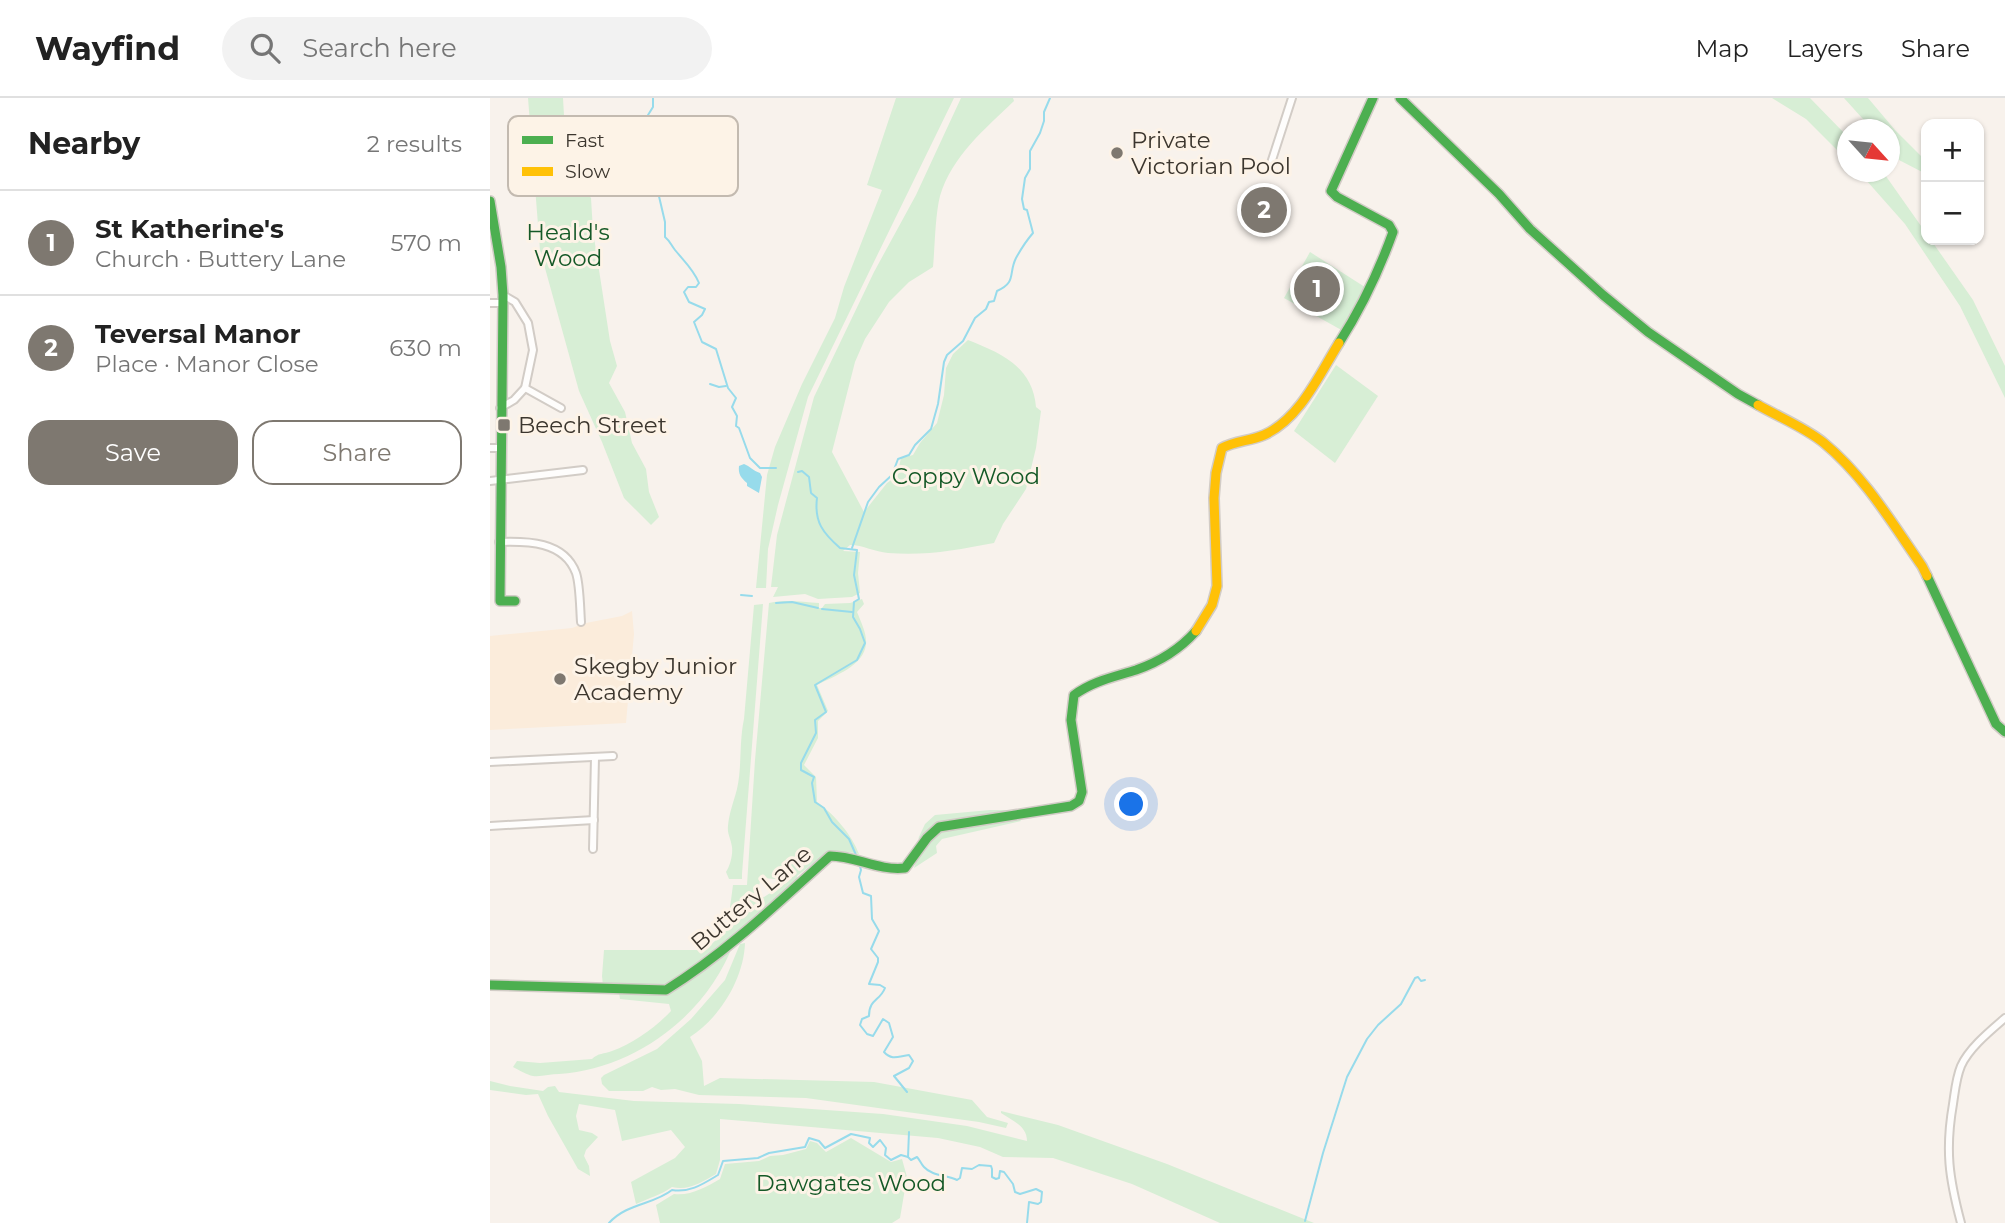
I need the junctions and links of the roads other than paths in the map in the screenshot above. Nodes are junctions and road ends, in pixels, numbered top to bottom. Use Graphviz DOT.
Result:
graph roads {
  1 [pos="1292,98"];
  2 [pos="1373,98"];
  3 [pos="1399,98"];
  4 [pos="1271,163"];
  5 [pos="490,201"];
  6 [pos="501,267"];
  7 [pos="490,270"];
  8 [pos="503,299"];
  9 [pos="490,303"];
  10 [pos="525,388"];
  11 [pos="500,408"];
  12 [pos="561,408"];
  13 [pos="490,448"];
  14 [pos="500,448"];
  15 [pos="583,470"];
  16 [pos="490,481"];
  17 [pos="501,481"];
  18 [pos="499,542"];
  19 [pos="495,601"];
  20 [pos="515,601"];
  21 [pos="581,622"];
  22 [pos="2005,732"];
  23 [pos="613,756"];
  24 [pos="595,757"];
  25 [pos="490,762"];
  26 [pos="594,820"];
  27 [pos="490,826"];
  28 [pos="593,849"];
  29 [pos="490,985"];
  30 [pos="2005,1018"];
  31 [pos="1961,1223"];
  1 -- 4 [label="street"];
  2 -- 29 [label="street, Buttery Lane"];
  3 -- 22 [label="street"];
  5 -- 6 [label="street"];
  6 -- 7 [label="street"];
  6 -- 8 [label="street"];
  8 -- 9 [label="street"];
  8 -- 10 [label="street"];
  8 -- 11 [label="street"];
  10 -- 11 [label="street"];
  10 -- 12 [label="street"];
  11 -- 14 [label="street"];
  13 -- 14 [label="street"];
  14 -- 17 [label="street"];
  15 -- 17 [label="street"];
  16 -- 17 [label="street"];
  17 -- 18 [label="street"];
  18 -- 19 [label="street"];
  18 -- 21 [label="street"];
  19 -- 20 [label="street"];
  23 -- 24 [label="street"];
  24 -- 25 [label="street"];
  24 -- 26 [label="street"];
  26 -- 27 [label="street"];
  26 -- 28 [label="street"];
  30 -- 31 [label="street"];
}
